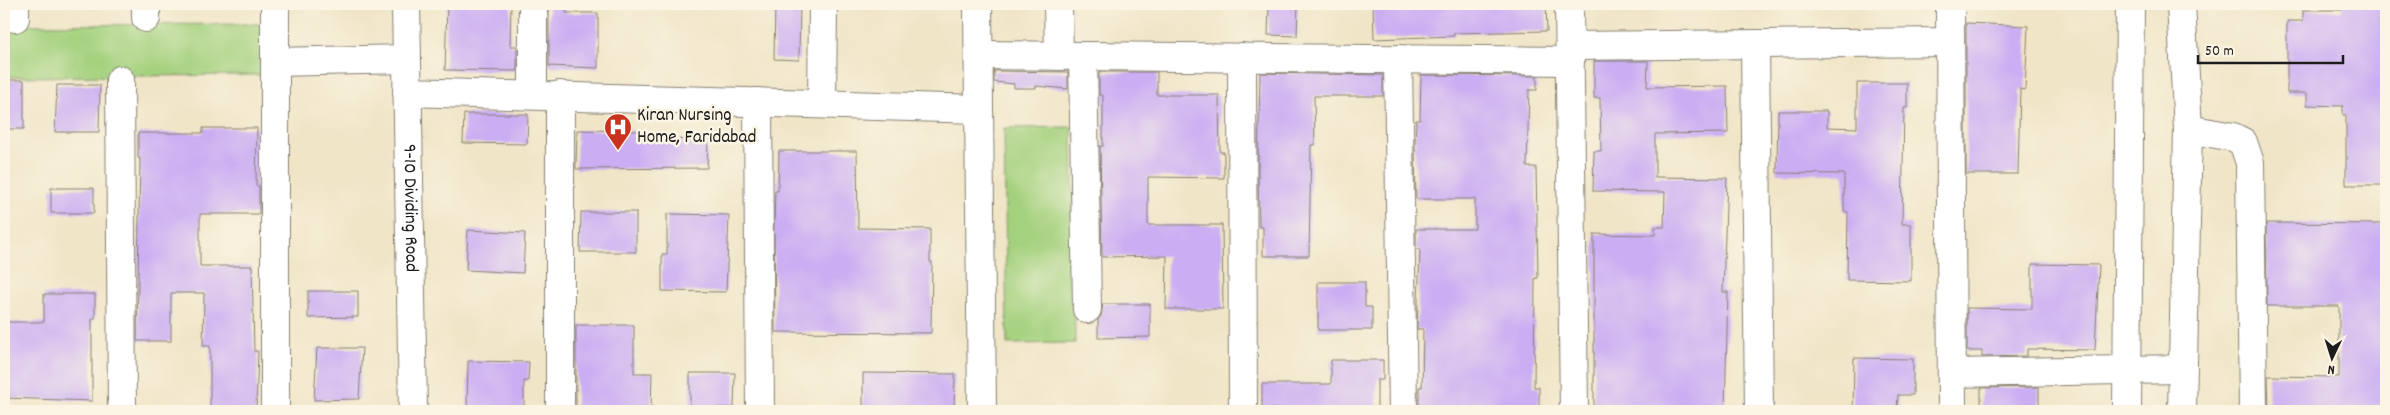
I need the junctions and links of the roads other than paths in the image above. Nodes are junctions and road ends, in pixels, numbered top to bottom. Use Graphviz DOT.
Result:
graph roads {
  1 [pos="275,4"];
  2 [pos="406,4"];
  3 [pos="533,4"];
  4 [pos="823,4"];
  5 [pos="978,4"];
  6 [pos="1058,4"];
  7 [pos="1569,4"];
  8 [pos="1950,4"];
  9 [pos="2130,4"];
  10 [pos="2181,4"];
  11 [pos="1950,42"];
  12 [pos="1755,44"];
  13 [pos="1570,54"];
  14 [pos="979,55"];
  15 [pos="1071,56"];
  16 [pos="1242,57"];
  17 [pos="1398,59"];
  18 [pos="406,60"];
  19 [pos="276,62"];
  20 [pos="120,80"];
  21 [pos="407,92"];
  22 [pos="546,95"];
  23 [pos="758,102"];
  24 [pos="822,104"];
  25 [pos="979,109"];
  26 [pos="2188,129"];
  27 [pos="1087,308"];
  28 [pos="2182,369"];
  29 [pos="2126,370"];
  30 [pos="1952,372"];
  31 [pos="122,411"];
  32 [pos="274,411"];
  33 [pos="412,411"];
  34 [pos="560,411"];
  35 [pos="760,411"];
  36 [pos="982,411"];
  37 [pos="1243,411"];
  38 [pos="1402,411"];
  39 [pos="1574,411"];
  40 [pos="1759,411"];
  41 [pos="1952,411"];
  42 [pos="2127,411"];
  43 [pos="2182,411"];
  44 [pos="2253,411"];
  1 -- 19 [label="street"];
  2 -- 18 [label="street, 9-10 Dividing Road"];
  3 -- 22 [label="street"];
  4 -- 24 [label="street"];
  5 -- 14 [label="street"];
  6 -- 15 [label="street"];
  7 -- 13 [label="street"];
  8 -- 11 [label="street"];
  9 -- 29 [label="street"];
  10 -- 26 [label="street"];
  11 -- 12 [label="street"];
  11 -- 30 [label="street"];
  12 -- 13 [label="street"];
  12 -- 40 [label="street"];
  13 -- 17 [label="street"];
  13 -- 39 [label="street"];
  14 -- 15 [label="street"];
  14 -- 25 [label="street"];
  15 -- 16 [label="street"];
  15 -- 27 [label="street"];
  16 -- 17 [label="street"];
  16 -- 37 [label="street"];
  17 -- 38 [label="street"];
  18 -- 19 [label="street"];
  18 -- 21 [label="street, 9-10 Dividing Road"];
  19 -- 32 [label="street"];
  20 -- 31 [label="street"];
  21 -- 22 [label="street"];
  21 -- 33 [label="street, 9-10 Dividing Road"];
  22 -- 23 [label="street"];
  22 -- 34 [label="street"];
  23 -- 24 [label="street"];
  23 -- 35 [label="street"];
  24 -- 25 [label="street"];
  25 -- 36 [label="street"];
  26 -- 28 [label="street"];
  26 -- 44 [label="street"];
  28 -- 29 [label="street"];
  28 -- 43 [label="street"];
  29 -- 30 [label="street"];
  29 -- 42 [label="street"];
  30 -- 41 [label="street"];
}
